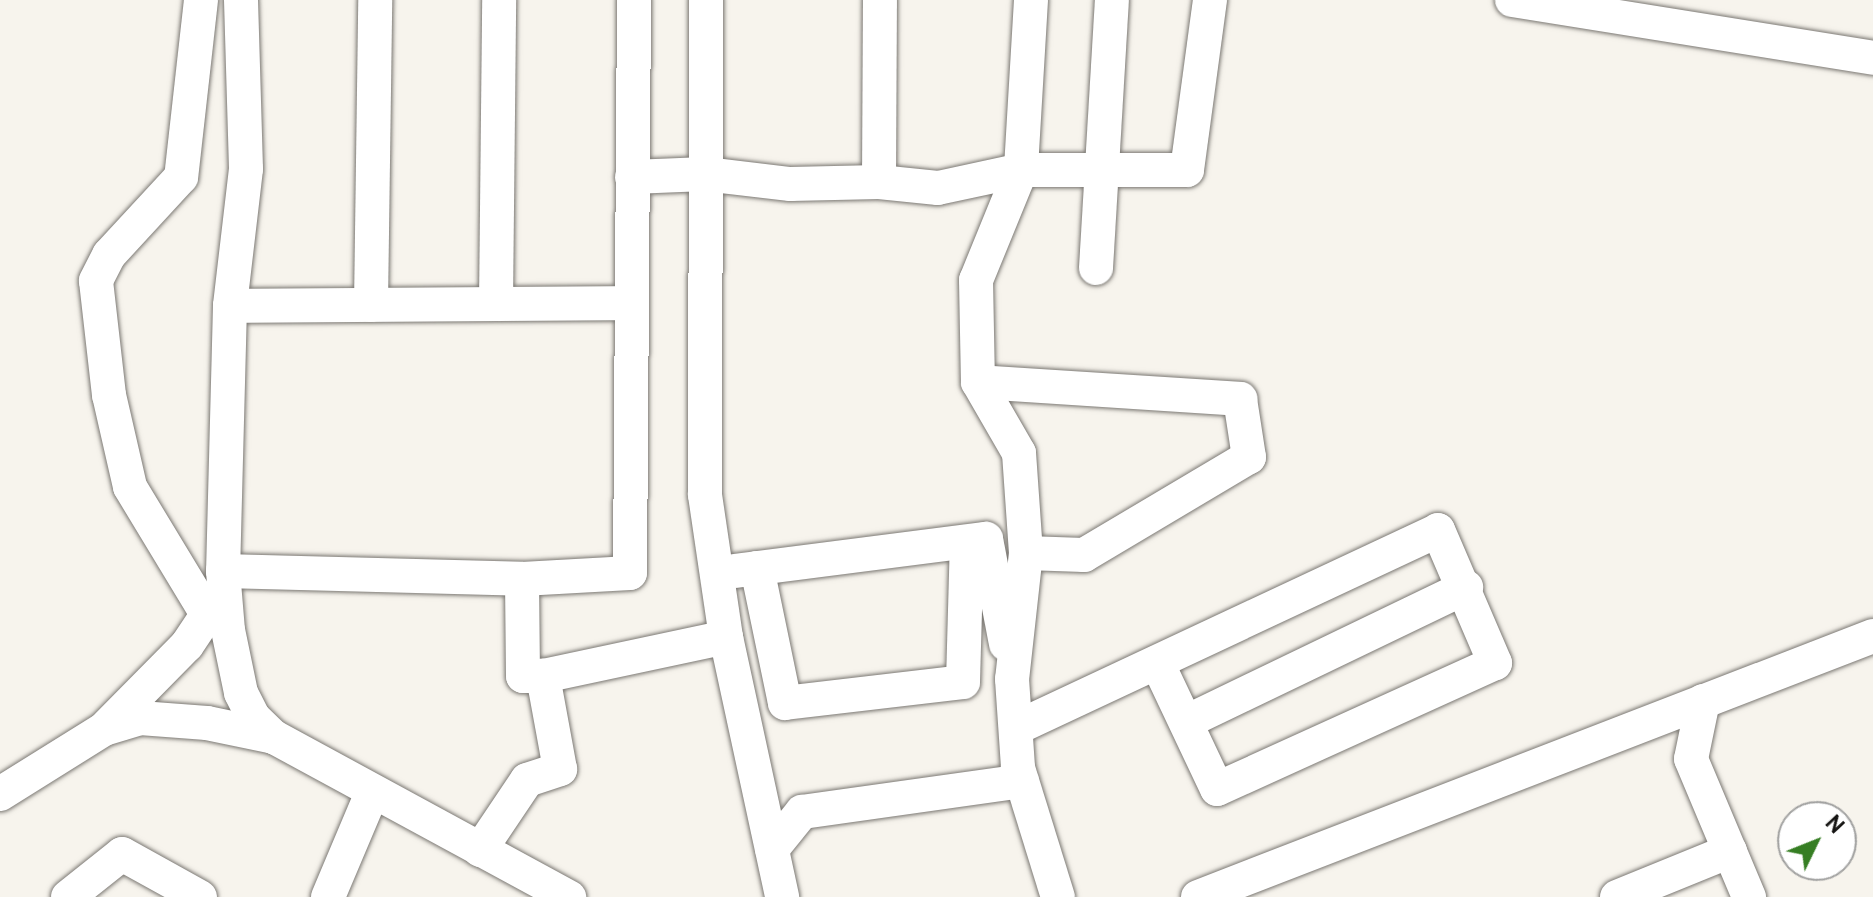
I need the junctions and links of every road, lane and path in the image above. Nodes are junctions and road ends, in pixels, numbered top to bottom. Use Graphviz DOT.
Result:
graph roads {
  1 [pos="201,0"];
  2 [pos="241,0"];
  3 [pos="375,0"];
  4 [pos="499,0"];
  5 [pos="634,0"];
  6 [pos="706,0"];
  7 [pos="880,0"];
  8 [pos="1031,0"];
  9 [pos="1112,0"];
  10 [pos="1210,0"];
  11 [pos="1512,0"];
  12 [pos="1873,58"];
  13 [pos="1021,170"];
  14 [pos="1104,173"];
  15 [pos="705,174"];
  16 [pos="632,177"];
  17 [pos="879,182"];
  18 [pos="1096,268"];
  19 [pos="629,303"];
  20 [pos="496,304"];
  21 [pos="371,305"];
  22 [pos="230,306"];
  23 [pos="978,382"];
  24 [pos="967,542"];
  25 [pos="1026,553"];
  26 [pos="757,568"];
  27 [pos="719,573"];
  28 [pos="522,579"];
  29 [pos="1466,587"];
  30 [pos="218,591"];
  31 [pos="1873,636"];
  32 [pos="726,637"];
  33 [pos="1157,662"];
  34 [pos="543,676"];
  35 [pos="1012,679"];
  36 [pos="1703,701"];
  37 [pos="1186,722"];
  38 [pos="1016,728"];
  39 [pos="104,729"];
  40 [pos="274,737"];
  41 [pos="1022,781"];
  42 [pos="372,793"];
  43 [pos="0,794"];
  44 [pos="772,849"];
  45 [pos="480,850"];
  46 [pos="1730,851"];
  47 [pos="68,897"];
  48 [pos="200,897"];
  49 [pos="328,897"];
  50 [pos="569,897"];
  51 [pos="782,897"];
  52 [pos="1058,897"];
  53 [pos="1198,897"];
  54 [pos="1617,897"];
  55 [pos="1749,897"];
  1 -- 30 [label="street"];
  2 -- 22 [label="street"];
  3 -- 21 [label="street"];
  4 -- 20 [label="street"];
  5 -- 16 [label="street"];
  6 -- 15 [label="street"];
  7 -- 17 [label="street"];
  8 -- 13 [label="street"];
  9 -- 14 [label="street"];
  10 -- 14 [label="street"];
  11 -- 12 [label="street"];
  13 -- 14 [label="street"];
  13 -- 17 [label="street"];
  13 -- 23 [label="street"];
  14 -- 18 [label="street"];
  15 -- 16 [label="street"];
  15 -- 17 [label="street"];
  15 -- 27 [label="street"];
  16 -- 19 [label="street"];
  19 -- 20 [label="street"];
  19 -- 28 [label="street"];
  20 -- 21 [label="street"];
  21 -- 22 [label="street"];
  22 -- 30 [label="street"];
  23 -- 25 [label="street"];
  23 -- 25 [label="street"];
  24 -- 26 [label="street"];
  24 -- 26 [label="street"];
  24 -- 35 [label="street"];
  25 -- 35 [label="street"];
  26 -- 27 [label="street"];
  27 -- 32 [label="street"];
  28 -- 30 [label="street"];
  28 -- 34 [label="street"];
  29 -- 33 [label="street"];
  29 -- 37 [label="street"];
  29 -- 37 [label="street"];
  30 -- 39 [label="street"];
  30 -- 40 [label="street"];
  31 -- 36 [label="street"];
  32 -- 34 [label="street"];
  32 -- 44 [label="street"];
  33 -- 37 [label="street"];
  33 -- 38 [label="street"];
  34 -- 45 [label="street"];
  35 -- 38 [label="street"];
  36 -- 46 [label="street"];
  36 -- 53 [label="street"];
  38 -- 41 [label="street"];
  39 -- 40 [label="street"];
  39 -- 43 [label="street"];
  40 -- 42 [label="street"];
  41 -- 44 [label="street"];
  41 -- 52 [label="street"];
  42 -- 45 [label="street"];
  42 -- 49 [label="street"];
  44 -- 51 [label="street"];
  45 -- 50 [label="street"];
  46 -- 54 [label="street"];
  46 -- 55 [label="street"];
  47 -- 48 [label="street"];
}
